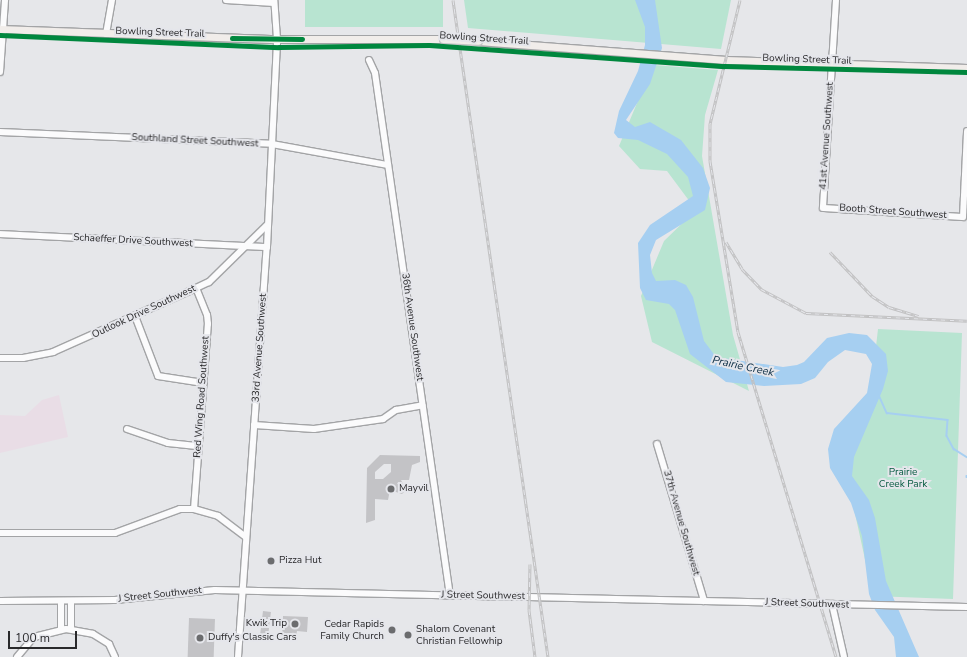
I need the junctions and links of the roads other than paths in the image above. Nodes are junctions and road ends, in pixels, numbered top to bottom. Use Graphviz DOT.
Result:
graph roads {
  1 [pos="5,0"];
  2 [pos="112,0"];
  3 [pos="226,0"];
  4 [pos="836,0"];
  5 [pos="274,1"];
  6 [pos="2,30"];
  7 [pos="106,34"];
  8 [pos="277,39"];
  9 [pos="370,60"];
  10 [pos="832,64"];
  11 [pos="967,68"];
  12 [pos="0,72"];
  13 [pos="0,132"];
  14 [pos="967,132"];
  15 [pos="272,144"];
  16 [pos="966,161"];
  17 [pos="388,165"];
  18 [pos="966,194"];
  19 [pos="823,208"];
  20 [pos="267,225"];
  21 [pos="0,234"];
  22 [pos="246,246"];
  23 [pos="267,247"];
  24 [pos="196,288"];
  25 [pos="135,316"];
  26 [pos="0,358"];
  27 [pos="203,383"];
  28 [pos="423,405"];
  29 [pos="254,425"];
  30 [pos="127,429"];
  31 [pos="657,444"];
  32 [pos="199,446"];
  33 [pos="194,508"];
  34 [pos="0,533"];
  35 [pos="246,537"];
  36 [pos="243,590"];
  37 [pos="450,596"];
  38 [pos="0,601"];
  39 [pos="61,601"];
  40 [pos="71,601"];
  41 [pos="704,601"];
  42 [pos="832,604"];
  43 [pos="967,607"];
  44 [pos="61,629"];
  45 [pos="71,629"];
  46 [pos="17,657"];
  47 [pos="115,657"];
  48 [pos="238,657"];
  49 [pos="844,657"];
  1 -- 6 [label="street"];
  2 -- 7 [label="street"];
  3 -- 5 [label="street"];
  4 -- 10 [label="street, 41st Avenue Southwest"];
  5 -- 8 [label="street, 33rd Avenue Southwest"];
  6 -- 7 [label="main road"];
  6 -- 12 [label="street"];
  7 -- 8 [label="main road"];
  8 -- 10 [label="main road, bridge"];
  8 -- 15 [label="street, 33rd Avenue Southwest"];
  9 -- 17 [label="street, 36th Avenue Southwest"];
  10 -- 11 [label="main road"];
  10 -- 19 [label="street, 41st Avenue Southwest"];
  13 -- 15 [label="street, Southland Street Southwest"];
  14 -- 16 [label="street"];
  15 -- 17 [label="street, Southland Street Southwest"];
  15 -- 20 [label="street, 33rd Avenue Southwest"];
  16 -- 18 [label="street"];
  17 -- 28 [label="street, 36th Avenue Southwest"];
  18 -- 19 [label="street, Booth Street Southwest"];
  20 -- 22 [label="street, Outlook Drive Southwest"];
  20 -- 23 [label="street, 33rd Avenue Southwest"];
  21 -- 22 [label="street, Schaeffer Drive Southwest"];
  22 -- 23 [label="street, Schaeffer Drive Southwest"];
  22 -- 24 [label="street, Outlook Drive Southwest"];
  23 -- 29 [label="street, 33rd Avenue Southwest"];
  24 -- 25 [label="street, Outlook Drive Southwest"];
  24 -- 27 [label="street, Red Wing Road Southwest"];
  25 -- 26 [label="street, Outlook Drive Southwest"];
  25 -- 27 [label="street"];
  27 -- 32 [label="street, Red Wing Road Southwest"];
  28 -- 29 [label="street"];
  28 -- 37 [label="street, 36th Avenue Southwest"];
  29 -- 35 [label="street, 33rd Avenue Southwest"];
  30 -- 32 [label="street"];
  31 -- 41 [label="street, 37th Avenue Southwest"];
  32 -- 33 [label="street, Red Wing Road Southwest"];
  33 -- 34 [label="street"];
  33 -- 35 [label="street"];
  35 -- 36 [label="street, 33rd Avenue Southwest"];
  36 -- 37 [label="street, J Street Southwest"];
  36 -- 40 [label="street, J Street Southwest"];
  36 -- 48 [label="street, 33rd Avenue Southwest"];
  37 -- 41 [label="street, J Street Southwest"];
  38 -- 39 [label="street, J Street Southwest"];
  39 -- 40 [label="street, J Street Southwest"];
  39 -- 44 [label="street"];
  40 -- 45 [label="street"];
  41 -- 42 [label="street, J Street Southwest"];
  42 -- 43 [label="street, J Street Southwest"];
  42 -- 49 [label="street"];
  44 -- 45 [label="street"];
  44 -- 46 [label="street"];
  45 -- 47 [label="street"];
}
